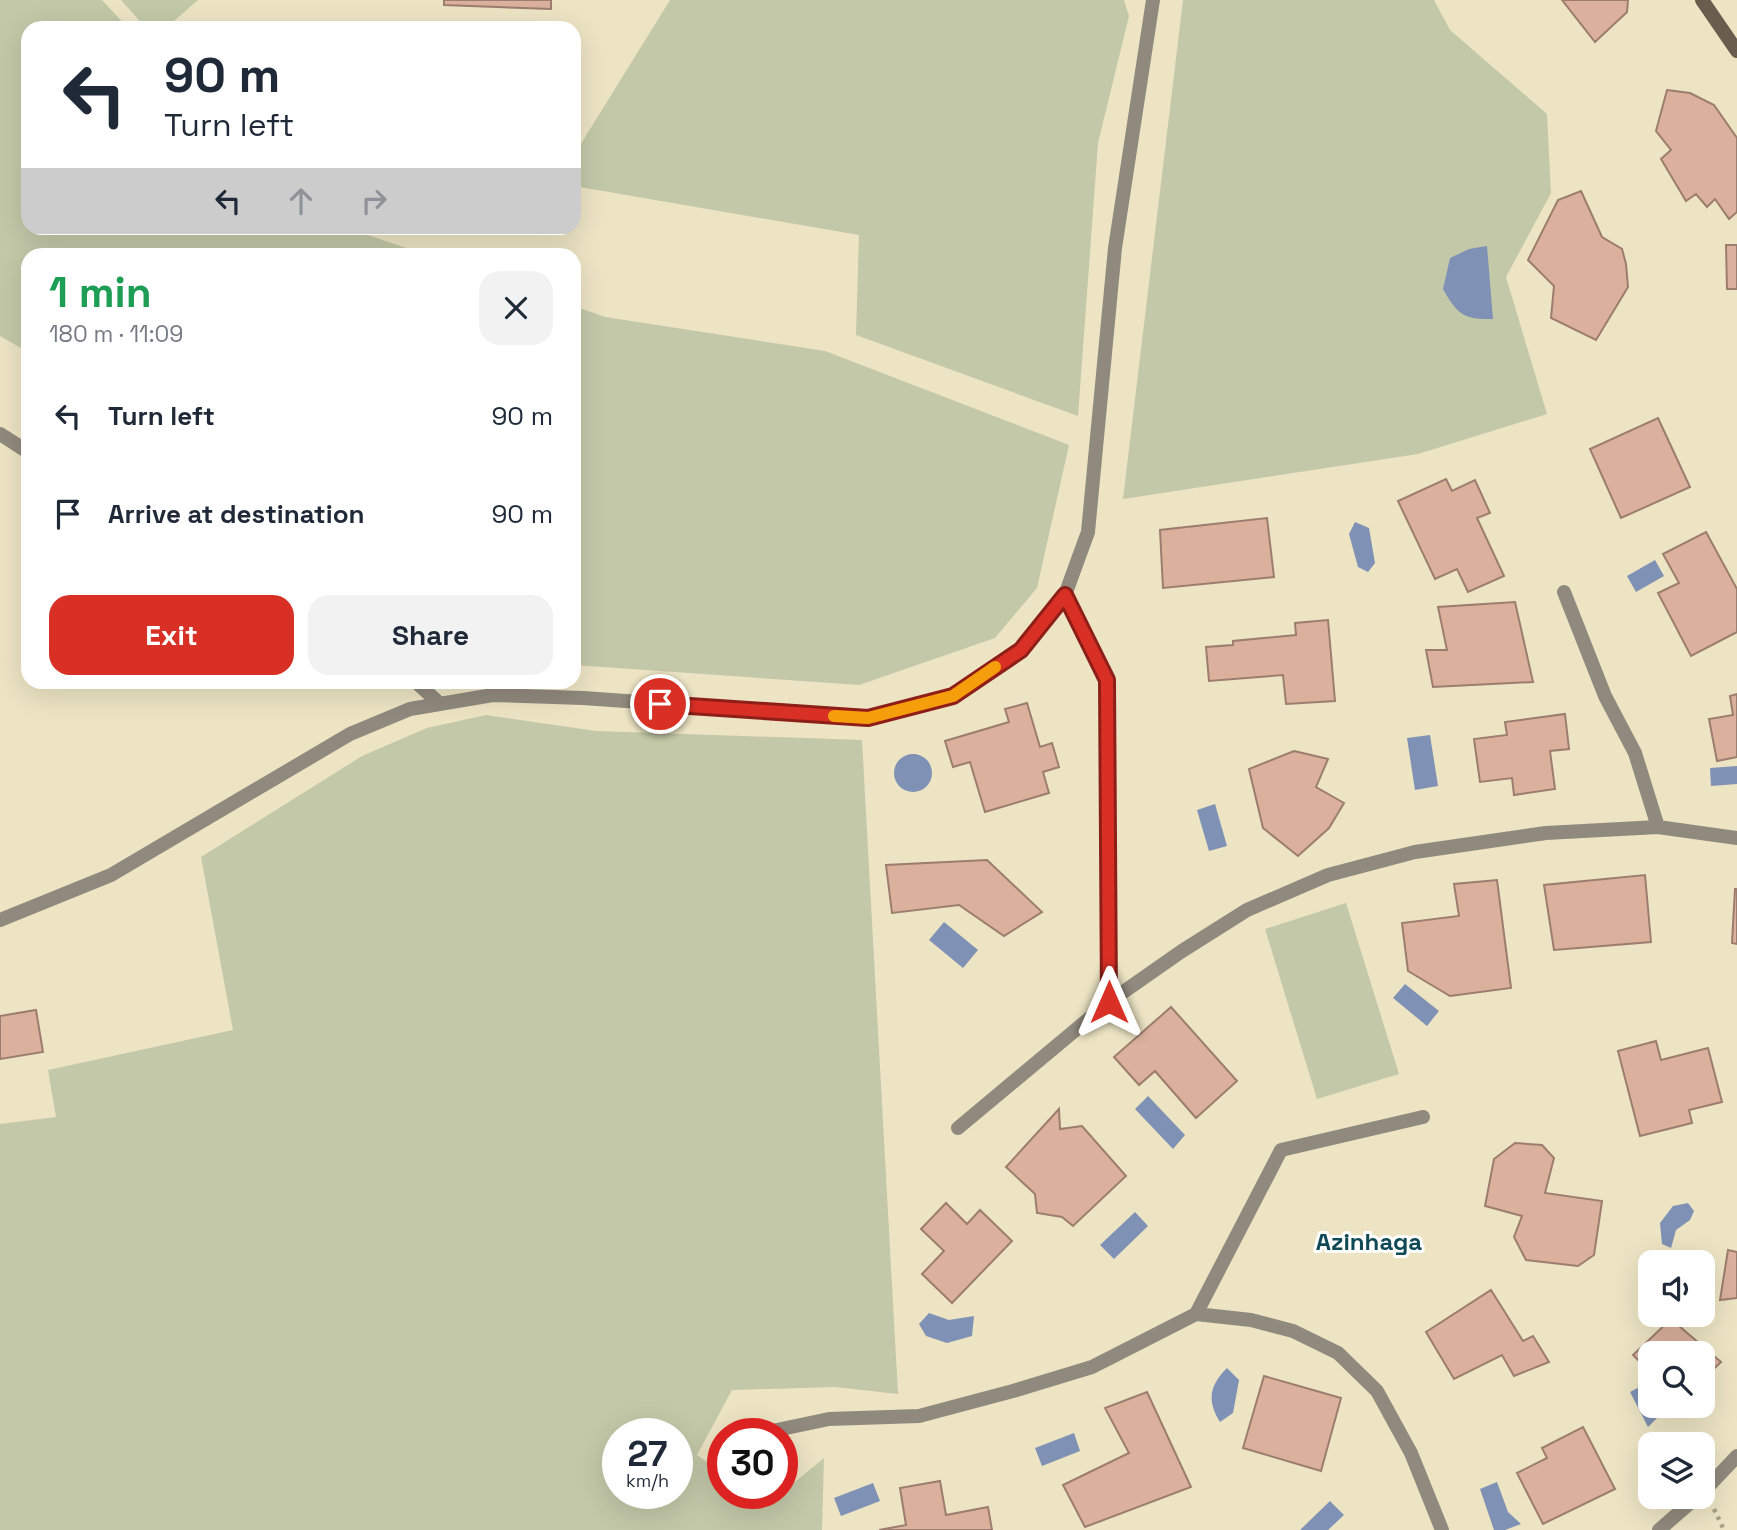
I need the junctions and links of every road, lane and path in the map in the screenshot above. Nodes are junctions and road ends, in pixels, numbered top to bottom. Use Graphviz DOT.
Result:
graph roads {
  1 [pos="1153,0"];
  2 [pos="1702,0"];
  3 [pos="1737,51"];
  4 [pos="0,434"];
  5 [pos="21,448"];
  6 [pos="1564,592"];
  7 [pos="1065,595"];
  8 [pos="424,689"];
  9 [pos="440,704"];
  10 [pos="1658,827"];
  11 [pos="1737,838"];
  12 [pos="0,920"];
  13 [pos="1109,1002"];
  14 [pos="1423,1117"];
  15 [pos="958,1128"];
  16 [pos="1196,1314"];
  17 [pos="798,1426"];
  18 [pos="1737,1456"];
  19 [pos="1715,1479"];
  20 [pos="1683,1509"];
  21 [pos="1442,1530"];
  22 [pos="1659,1530"];
  1 -- 7 [label="street"];
  2 -- 3 [label="street"];
  4 -- 5 [label="street"];
  6 -- 10 [label="street"];
  7 -- 9 [label="street"];
  7 -- 13 [label="street"];
  8 -- 9 [label="street"];
  9 -- 12 [label="street"];
  10 -- 11 [label="street"];
  10 -- 13 [label="street"];
  13 -- 15 [label="street"];
  14 -- 16 [label="street"];
  16 -- 17 [label="street"];
  16 -- 21 [label="street"];
  18 -- 19 [label="street"];
  20 -- 22 [label="street"];
}
